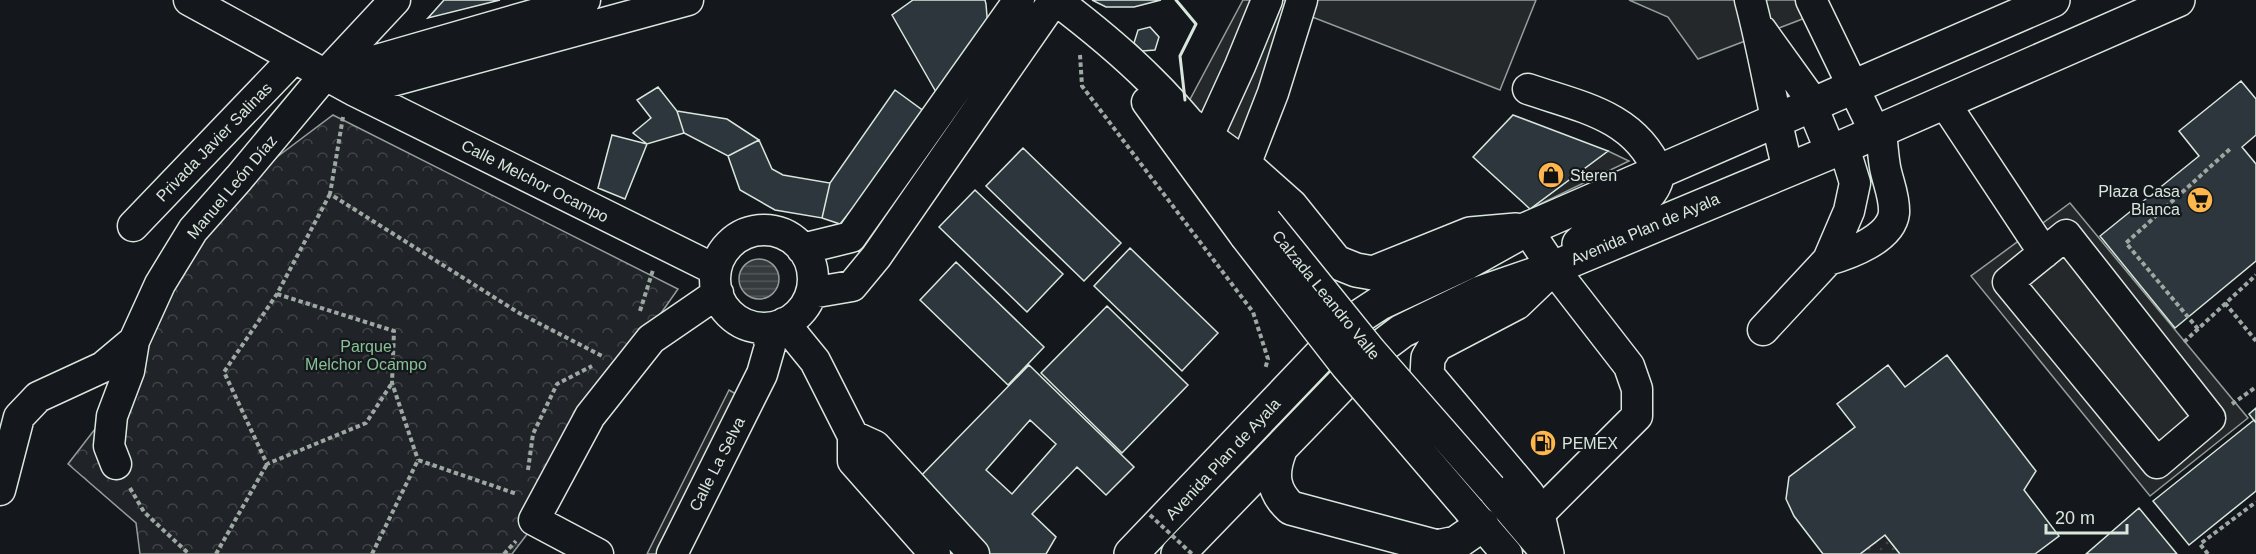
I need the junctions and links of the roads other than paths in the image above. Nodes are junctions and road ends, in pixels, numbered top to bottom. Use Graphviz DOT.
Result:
graph roads {
  1 [pos="189,0"];
  2 [pos="395,0"];
  3 [pos="585,0"];
  4 [pos="688,0"];
  5 [pos="1019,0"];
  6 [pos="1266,0"];
  7 [pos="1302,0"];
  8 [pos="1811,0"];
  9 [pos="2053,0"];
  10 [pos="2178,0"];
  11 [pos="1063,6"];
  12 [pos="1753,13"];
  13 [pos="1104,37"];
  14 [pos="294,58"];
  15 [pos="343,84"];
  16 [pos="1853,86"];
  17 [pos="1528,89"];
  18 [pos="1944,102"];
  19 [pos="1813,104"];
  20 [pos="1775,122"];
  21 [pos="1199,131"];
  22 [pos="1878,131"];
  23 [pos="1837,149"];
  24 [pos="1245,165"];
  25 [pos="1788,169"];
  26 [pos="1658,171"];
  27 [pos="133,226"];
  28 [pos="1256,229"];
  29 [pos="1527,229"];
  30 [pos="802,249"];
  31 [pos="2044,253"];
  32 [pos="1828,260"];
  33 [pos="1552,268"];
  34 [pos="717,281"];
  35 [pos="811,294"];
  36 [pos="763,324"];
  37 [pos="1763,330"];
  38 [pos="134,341"];
  39 [pos="853,436"];
  40 [pos="1280,450"];
  41 [pos="116,464"];
  42 [pos="0,489"];
  43 [pos="1538,515"];
  44 [pos="1476,518"];
  45 [pos="1183,553"];
  46 [pos="598,554"];
  47 [pos="672,554"];
  48 [pos="935,554"];
  49 [pos="974,554"];
  50 [pos="1131,554"];
  51 [pos="1507,554"];
  52 [pos="1547,554"];
  1 -- 14 [label="street, Calle Melchor Ocampo"];
  2 -- 15 [label="street"];
  3 -- 15 [label="street"];
  4 -- 15 [label="street"];
  5 -- 30 [label="street"];
  6 -- 21 [label="street"];
  7 -- 24 [label="street"];
  8 -- 16 [label="street"];
  9 -- 16 [label="main road, Avenida Plan de Ayala"];
  10 -- 18 [label="main road, Avenida Plan de Ayala"];
  11 -- 13 [label="street, Calzada Leandro Valle"];
  11 -- 35 [label="street"];
  12 -- 19 [label="street"];
  12 -- 20 [label="street"];
  13 -- 21 [label="street, Calzada Leandro Valle"];
  13 -- 28 [label="street, Calzada Leandro Valle"];
  14 -- 15 [label="street, Calle Melchor Ocampo"];
  14 -- 27 [label="street, Privada Javier Salinas"];
  15 -- 34 [label="street, Calle Melchor Ocampo"];
  15 -- 38 [label="street, Manuel León Díaz"];
  16 -- 19 [label="main road, Avenida Plan de Ayala"];
  16 -- 22 [label="street"];
  17 -- 26 [label="street"];
  18 -- 22 [label="main road, Avenida Plan de Ayala"];
  18 -- 31 [label="street"];
  19 -- 20 [label="main road, Avenida Plan de Ayala"];
  19 -- 23 [label="street"];
  20 -- 25 [label="street"];
  20 -- 26 [label="main road, Avenida Plan de Ayala"];
  21 -- 24 [label="main road"];
  21 -- 28 [label="street, Calzada Leandro Valle"];
  22 -- 23 [label="main road, Avenida Plan de Ayala"];
  22 -- 32 [label="street"];
  23 -- 25 [label="main road, Avenida Plan de Ayala"];
  23 -- 32 [label="street"];
  24 -- 29 [label="main road"];
  25 -- 33 [label="main road, Avenida Plan de Ayala"];
  26 -- 29 [label="main road, Avenida Plan de Ayala"];
  26 -- 33 [label="main road"];
  28 -- 44 [label="street, Calzada Leandro Valle, bridge"];
  28 -- 52 [label="street, Calzada Leandro Valle, bridge"];
  29 -- 33 [label="street"];
  29 -- 50 [label="main road, Avenida Plan de Ayala"];
  30 -- 34 [label="street"];
  30 -- 35 [label="street"];
  31 -- 31 [label="street"];
  32 -- 37 [label="street"];
  33 -- 40 [label="main road, Avenida Plan de Ayala"];
  33 -- 43 [label="street"];
  33 -- 43 [label="main road"];
  34 -- 36 [label="street"];
  34 -- 46 [label="street"];
  35 -- 36 [label="street"];
  36 -- 39 [label="street"];
  36 -- 47 [label="street, Calle La Selva"];
  38 -- 41 [label="street"];
  38 -- 42 [label="street, Manuel León Díaz"];
  39 -- 48 [label="street"];
  39 -- 49 [label="street"];
  40 -- 44 [label="main road"];
  40 -- 45 [label="main road, Avenida Plan de Ayala"];
  43 -- 52 [label="main road"];
  44 -- 51 [label="street, Calzada Leandro Valle"];
}
